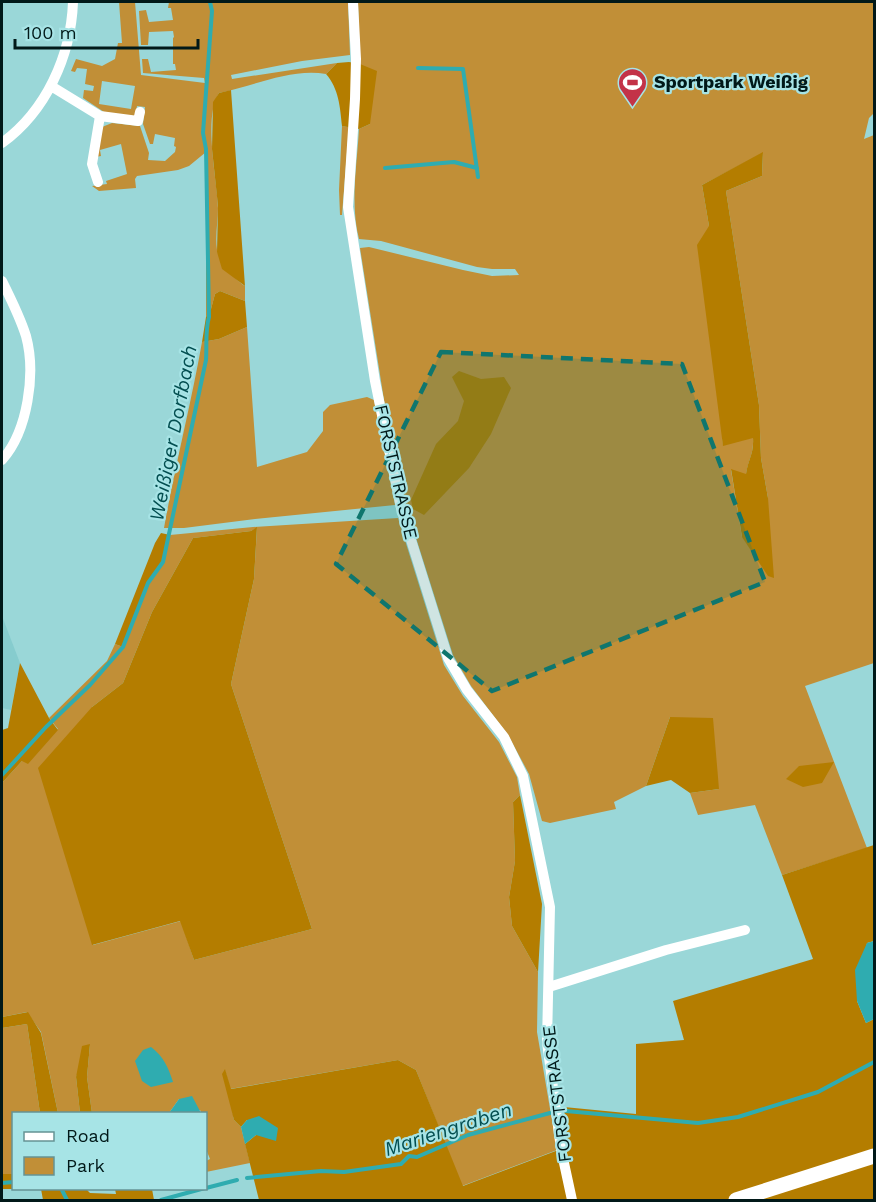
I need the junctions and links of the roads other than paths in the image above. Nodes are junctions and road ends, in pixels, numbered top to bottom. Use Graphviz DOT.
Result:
graph roads {
  1 [pos="73,2"];
  2 [pos="353,2"];
  3 [pos="51,86"];
  4 [pos="140,112"];
  5 [pos="100,116"];
  6 [pos="2,143"];
  7 [pos="92,164"];
  8 [pos="87,178"];
  9 [pos="98,182"];
  10 [pos="2,281"];
  11 [pos="2,460"];
  12 [pos="745,930"];
  13 [pos="549,987"];
  14 [pos="874,1156"];
  15 [pos="572,1200"];
  16 [pos="736,1200"];
  1 -- 3 [label="street"];
  2 -- 13 [label="street, FORSTSTRASSE"];
  3 -- 5 [label="street"];
  3 -- 6 [label="street"];
  4 -- 5 [label="street"];
  5 -- 7 [label="street"];
  7 -- 8 [label="street"];
  7 -- 9 [label="street"];
  10 -- 11 [label="street"];
  12 -- 13 [label="street"];
  13 -- 15 [label="street, FORSTSTRASSE"];
  14 -- 16 [label="main road"];
}
